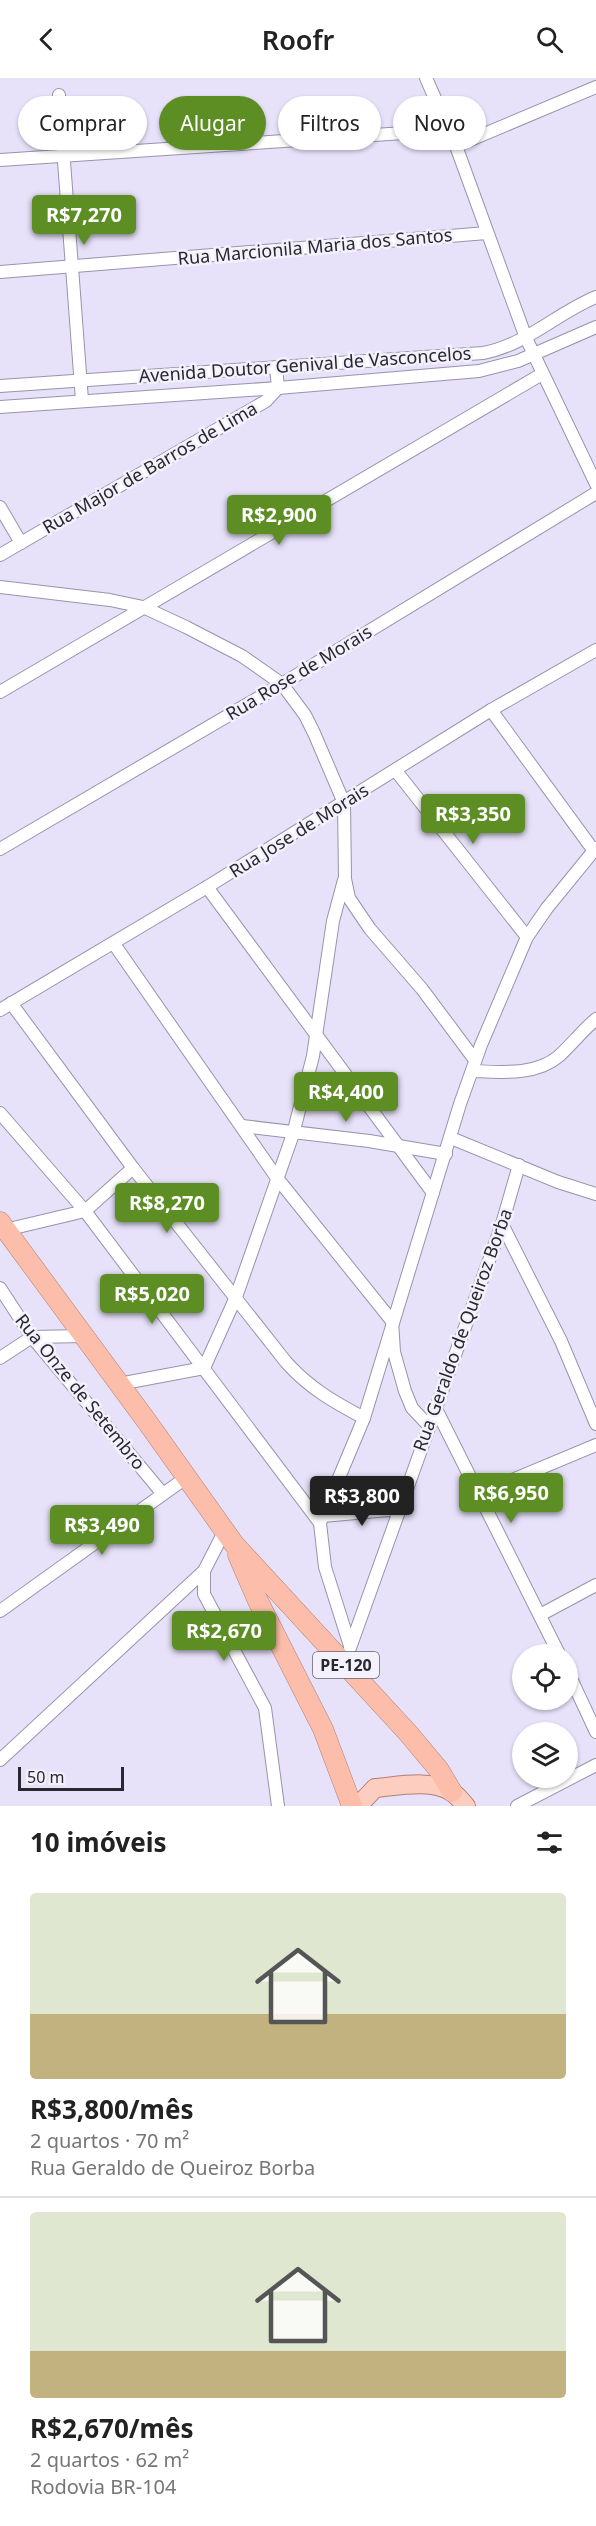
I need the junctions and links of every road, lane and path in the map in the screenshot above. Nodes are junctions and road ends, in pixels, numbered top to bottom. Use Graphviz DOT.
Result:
graph roads {
  1 [pos="426,78"];
  2 [pos="596,87"];
  3 [pos="59,95"];
  4 [pos="434,96"];
  5 [pos="393,134"];
  6 [pos="486,134"];
  7 [pos="457,150"];
  8 [pos="63,156"];
  9 [pos="0,160"];
  10 [pos="487,233"];
  11 [pos="71,267"];
  12 [pos="0,272"];
  13 [pos="596,297"];
  14 [pos="596,327"];
  15 [pos="526,338"];
  16 [pos="533,354"];
  17 [pos="276,367"];
  18 [pos="542,374"];
  19 [pos="80,381"];
  20 [pos="0,386"];
  21 [pos="278,388"];
  22 [pos="82,400"];
  23 [pos="0,407"];
  24 [pos="596,484"];
  25 [pos="596,493"];
  26 [pos="0,507"];
  27 [pos="21,543"];
  28 [pos="0,555"];
  29 [pos="0,587"];
  30 [pos="144,608"];
  31 [pos="594,655"];
  32 [pos="282,684"];
  33 [pos="0,692"];
  34 [pos="491,710"];
  35 [pos="396,771"];
  36 [pos="344,803"];
  37 [pos="0,849"];
  38 [pos="595,850"];
  39 [pos="345,879"];
  40 [pos="207,887"];
  41 [pos="527,937"];
  42 [pos="114,944"];
  43 [pos="5,1006"];
  44 [pos="596,1019"];
  45 [pos="317,1037"];
  46 [pos="473,1066"];
  47 [pos="0,1113"];
  48 [pos="242,1126"];
  49 [pos="293,1134"];
  50 [pos="451,1138"];
  51 [pos="399,1146"];
  52 [pos="446,1154"];
  53 [pos="519,1165"];
  54 [pos="133,1168"];
  55 [pos="278,1178"];
  56 [pos="433,1193"];
  57 [pos="596,1194"];
  58 [pos="85,1211"];
  59 [pos="502,1224"];
  60 [pos="2,1228"];
  61 [pos="0,1288"];
  62 [pos="236,1297"];
  63 [pos="392,1321"];
  64 [pos="84,1336"];
  65 [pos="32,1337"];
  66 [pos="0,1358"];
  67 [pos="204,1368"];
  68 [pos="119,1384"];
  69 [pos="435,1407"];
  70 [pos="364,1418"];
  71 [pos="596,1424"];
  72 [pos="428,1425"];
  73 [pos="596,1445"];
  74 [pos="187,1477"];
  75 [pos="163,1494"];
  76 [pos="479,1494"];
  77 [pos="399,1509"];
  78 [pos="321,1520"];
  79 [pos="230,1537"];
  80 [pos="204,1571"];
  81 [pos="596,1585"];
  82 [pos="0,1611"];
  83 [pos="540,1615"];
  84 [pos="554,1644"];
  85 [pos="347,1655"];
  86 [pos="578,1694"];
  87 [pos="596,1732"];
  88 [pos="0,1760"];
  89 [pos="596,1765"];
  90 [pos="459,1799"];
  91 [pos="278,1806"];
  92 [pos="352,1806"];
  93 [pos="358,1806"];
  94 [pos="517,1806"];
  1 -- 4 [label="street"];
  2 -- 6 [label="street"];
  3 -- 8 [label="street"];
  5 -- 8 [label="street"];
  7 -- 10 [label="street"];
  8 -- 9 [label="street"];
  8 -- 11 [label="street"];
  10 -- 11 [label="street, Rua Marcionila Maria dos Santos"];
  10 -- 15 [label="street"];
  11 -- 12 [label="street, Rua Marcionila Maria dos Santos"];
  11 -- 19 [label="street"];
  13 -- 15 [label="street, Avenida Doutor Genival de Vasconcelos"];
  14 -- 16 [label="street, Avenida Doutor Genival de Vasconcelos"];
  15 -- 16 [label="street"];
  15 -- 17 [label="street, Avenida Doutor Genival de Vasconcelos"];
  16 -- 18 [label="street"];
  16 -- 21 [label="street, Avenida Doutor Genival de Vasconcelos"];
  17 -- 19 [label="street, Avenida Doutor Genival de Vasconcelos"];
  17 -- 21 [label="street"];
  18 -- 24 [label="street"];
  18 -- 30 [label="street"];
  19 -- 20 [label="street, Avenida Doutor Genival de Vasconcelos"];
  19 -- 22 [label="street"];
  21 -- 22 [label="street, Avenida Doutor Genival de Vasconcelos"];
  21 -- 27 [label="street, Rua Major de Barros de Lima"];
  22 -- 23 [label="street, Avenida Doutor Genival de Vasconcelos"];
  25 -- 32 [label="street, Rua Rose de Morais"];
  26 -- 27 [label="street"];
  27 -- 28 [label="street, Rua Major de Barros de Lima"];
  29 -- 30 [label="street"];
  30 -- 32 [label="street"];
  30 -- 33 [label="street"];
  31 -- 34 [label="street, Rua Jose de Morais"];
  32 -- 36 [label="street"];
  32 -- 37 [label="street, Rua Rose de Morais"];
  34 -- 35 [label="street, Rua Jose de Morais"];
  34 -- 38 [label="street"];
  35 -- 36 [label="street, Rua Jose de Morais"];
  35 -- 41 [label="street"];
  36 -- 39 [label="street"];
  36 -- 40 [label="street, Rua Jose de Morais"];
  38 -- 41 [label="street"];
  39 -- 45 [label="street"];
  39 -- 46 [label="street"];
  40 -- 42 [label="street, Rua Jose de Morais"];
  40 -- 45 [label="street"];
  41 -- 46 [label="street"];
  42 -- 43 [label="street, Rua Jose de Morais"];
  42 -- 48 [label="street"];
  43 -- 54 [label="street"];
  44 -- 46 [label="street"];
  45 -- 49 [label="street"];
  45 -- 51 [label="street"];
  46 -- 50 [label="street"];
  47 -- 58 [label="street"];
  48 -- 49 [label="street"];
  48 -- 55 [label="street"];
  49 -- 51 [label="street"];
  49 -- 55 [label="street"];
  50 -- 52 [label="street"];
  50 -- 53 [label="street"];
  51 -- 52 [label="street"];
  51 -- 56 [label="street"];
  52 -- 56 [label="street"];
  53 -- 57 [label="street"];
  53 -- 59 [label="street, Rua Geraldo de Queiroz Borba"];
  54 -- 58 [label="street"];
  54 -- 62 [label="street"];
  55 -- 62 [label="street"];
  55 -- 63 [label="street"];
  56 -- 63 [label="street"];
  58 -- 60 [label="street"];
  58 -- 67 [label="street"];
  59 -- 69 [label="street, Rua Geraldo de Queiroz Borba"];
  59 -- 71 [label="street"];
  60 -- 64 [label="highway"];
  61 -- 65 [label="street, Rua Onze de Setembro"];
  62 -- 67 [label="street"];
  62 -- 70 [label="street"];
  63 -- 70 [label="street"];
  63 -- 72 [label="street"];
  64 -- 65 [label="street"];
  64 -- 68 [label="highway"];
  65 -- 66 [label="street"];
  65 -- 75 [label="street, Rua Onze de Setembro"];
  67 -- 68 [label="street"];
  67 -- 78 [label="street"];
  68 -- 74 [label="highway"];
  69 -- 72 [label="street, Rua Geraldo de Queiroz Borba"];
  69 -- 76 [label="street"];
  70 -- 78 [label="street"];
  72 -- 77 [label="street, Rua Geraldo de Queiroz Borba"];
  73 -- 76 [label="street"];
  74 -- 75 [label="street"];
  74 -- 79 [label="highway"];
  75 -- 82 [label="street"];
  76 -- 83 [label="street"];
  77 -- 78 [label="street"];
  77 -- 85 [label="street, Rua Geraldo de Queiroz Borba"];
  78 -- 85 [label="street"];
  79 -- 80 [label="street"];
  79 -- 85 [label="highway, PE-120"];
  79 -- 92 [label="highway"];
  80 -- 88 [label="street"];
  80 -- 91 [label="street"];
  81 -- 83 [label="street"];
  83 -- 84 [label="street"];
  85 -- 90 [label="highway, PE-120"];
  86 -- 87 [label="street"];
  89 -- 94 [label="street"];
  90 -- 93 [label="main road"];
}
